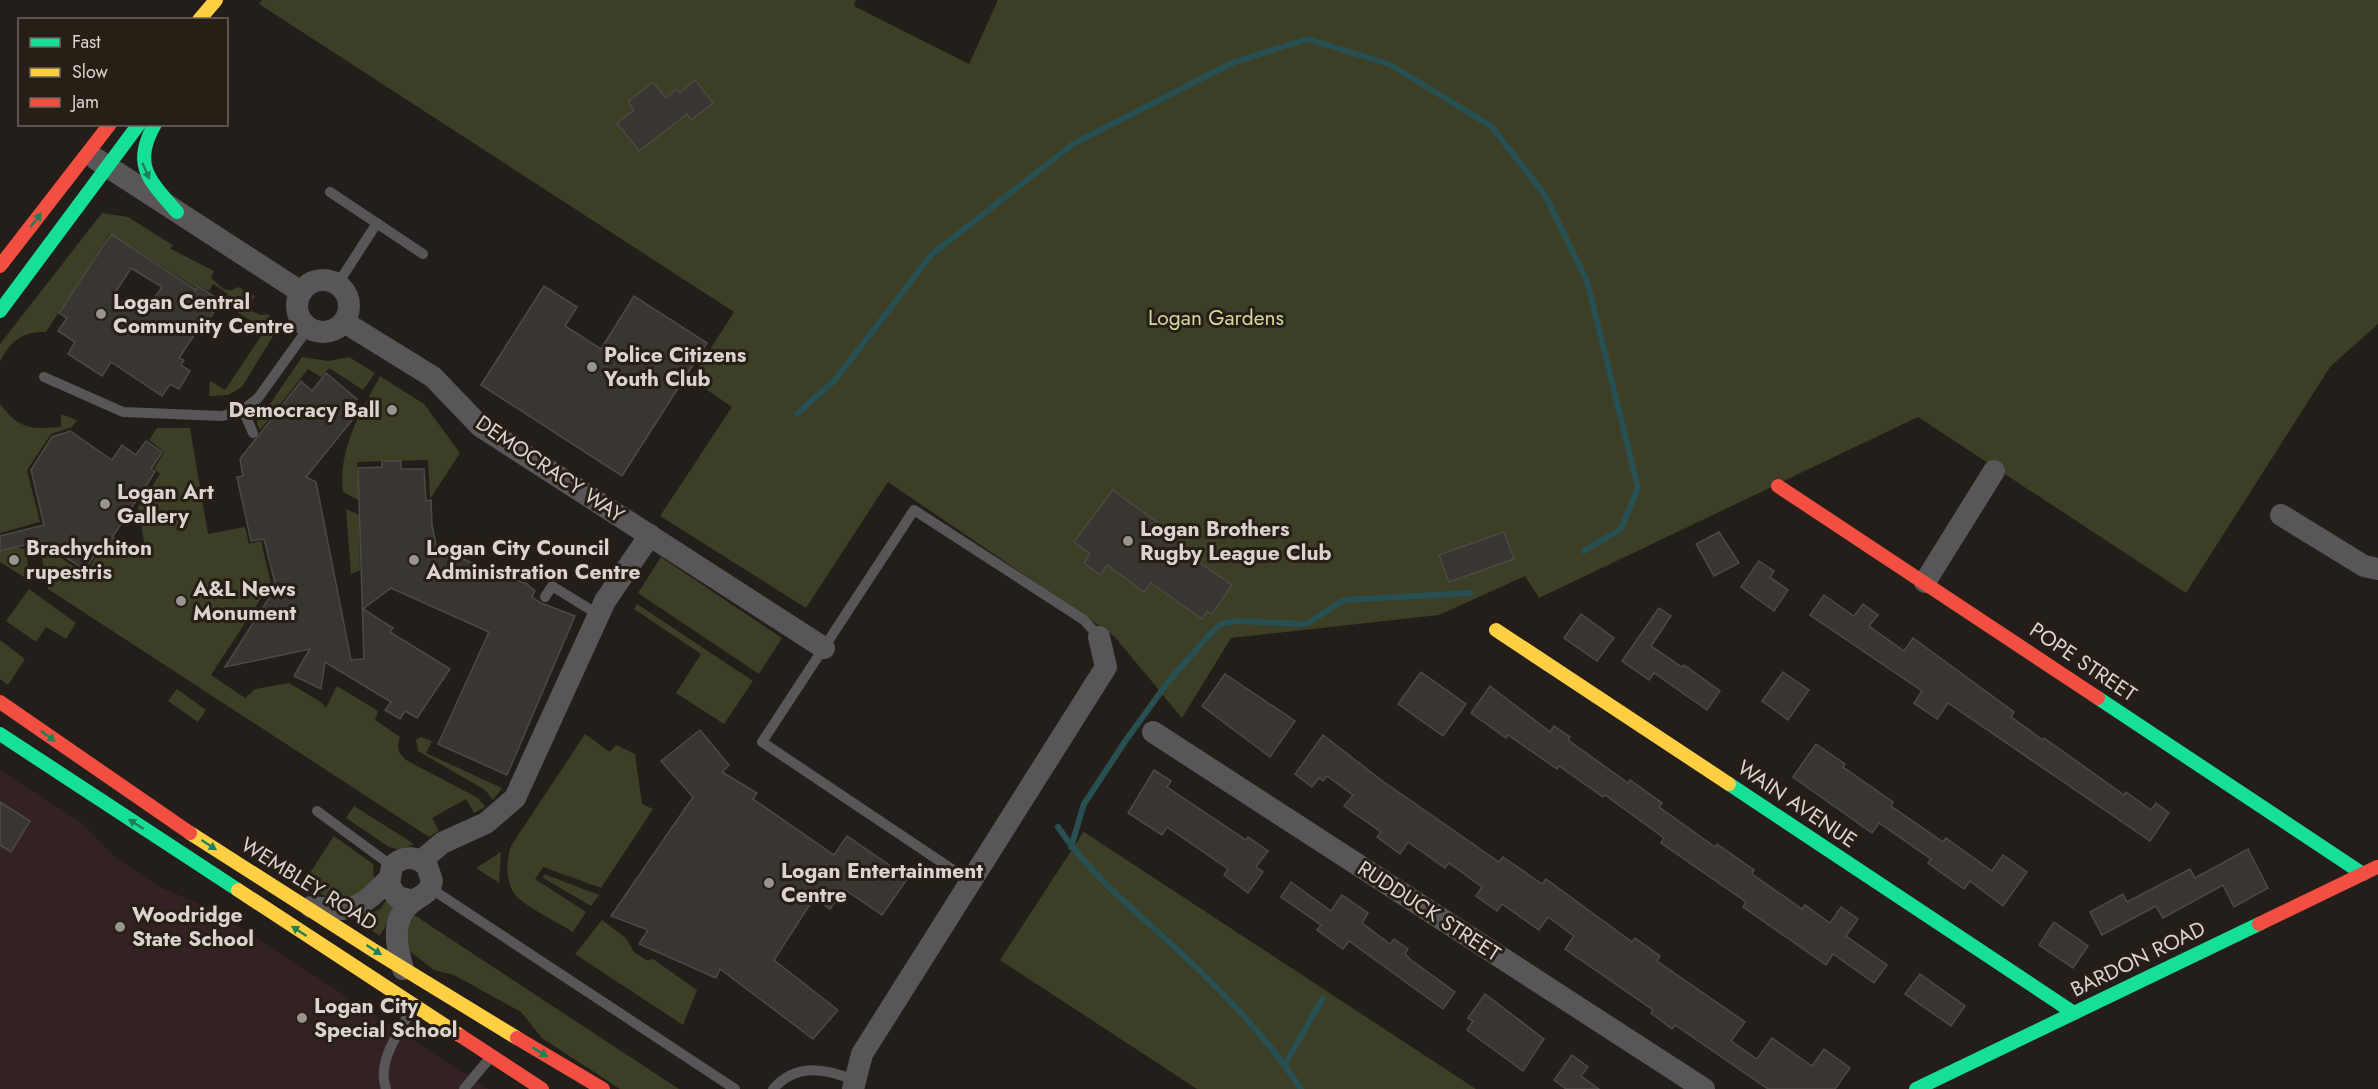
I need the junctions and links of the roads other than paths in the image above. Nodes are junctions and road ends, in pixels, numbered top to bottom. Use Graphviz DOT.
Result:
graph roads {
  1 [pos="216,0"];
  2 [pos="201,18"];
  3 [pos="108,126"];
  4 [pos="137,126"];
  5 [pos="154,126"];
  6 [pos="88,153"];
  7 [pos="106,167"];
  8 [pos="330,192"];
  9 [pos="177,212"];
  10 [pos="377,223"];
  11 [pos="423,254"];
  12 [pos="0,266"];
  13 [pos="337,285"];
  14 [pos="301,292"];
  15 [pos="1,307"];
  16 [pos="344,322"];
  17 [pos="309,327"];
  18 [pos="44,377"];
  19 [pos="243,410"];
  20 [pos="253,433"];
  21 [pos="1994,471"];
  22 [pos="1778,486"];
  23 [pos="2281,515"];
  24 [pos="650,536"];
  25 [pos="2378,569"];
  26 [pos="1925,582"];
  27 [pos="545,597"];
  28 [pos="599,616"];
  29 [pos="1496,630"];
  30 [pos="1099,637"];
  31 [pos="824,648"];
  32 [pos="0,702"];
  33 [pos="1154,732"];
  34 [pos="0,734"];
  35 [pos="317,811"];
  36 [pos="421,861"];
  37 [pos="2378,867"];
  38 [pos="390,873"];
  39 [pos="2363,874"];
  40 [pos="971,882"];
  41 [pos="422,894"];
  42 [pos="306,907"];
  43 [pos="403,969"];
  44 [pos="413,1007"];
  45 [pos="2074,1013"];
  46 [pos="491,1057"];
  47 [pos="854,1085"];
  48 [pos="386,1089"];
  49 [pos="464,1089"];
  50 [pos="542,1089"];
  51 [pos="603,1089"];
  52 [pos="735,1089"];
  53 [pos="773,1089"];
  54 [pos="1704,1089"];
  55 [pos="1916,1089"];
  1 -- 2 [label="street"];
  3 -- 6 [label="street"];
  4 -- 7 [label="street"];
  5 -- 9 [label="street, one-way"];
  6 -- 7 [label="street"];
  12 -- 6 [label="street, one-way"];
  7 -- 9 [label="street"];
  7 -- 15 [label="street"];
  8 -- 10 [label="lane"];
  9 -- 14 [label="street"];
  10 -- 11 [label="lane"];
  10 -- 13 [label="lane"];
  13 -- 14 [label="street"];
  13 -- 16 [label="street"];
  14 -- 17 [label="street"];
  16 -- 17 [label="street"];
  16 -- 24 [label="street, DEMOCRACY WAY"];
  17 -- 19 [label="lane"];
  18 -- 19 [label="lane"];
  19 -- 20 [label="lane"];
  21 -- 26 [label="street"];
  22 -- 26 [label="street, POPE STREET"];
  23 -- 25 [label="street"];
  24 -- 28 [label="street"];
  24 -- 31 [label="street, DEMOCRACY WAY"];
  26 -- 39 [label="street, POPE STREET"];
  27 -- 28 [label="lane"];
  28 -- 36 [label="street"];
  29 -- 45 [label="street, WAIN AVENUE"];
  30 -- 31 [label="lane"];
  30 -- 40 [label="street"];
  31 -- 40 [label="lane"];
  32 -- 42 [label="street, WEMBLEY ROAD, one-way"];
  33 -- 54 [label="street, RUDDUCK STREET"];
  44 -- 34 [label="street, WEMBLEY ROAD, one-way"];
  35 -- 38 [label="lane"];
  36 -- 38 [label="street"];
  36 -- 41 [label="street"];
  37 -- 39 [label="street, BARDON ROAD"];
  38 -- 41 [label="street"];
  38 -- 42 [label="street"];
  39 -- 45 [label="street, BARDON ROAD"];
  40 -- 47 [label="street"];
  41 -- 43 [label="street"];
  41 -- 52 [label="lane"];
  42 -- 43 [label="street, WEMBLEY ROAD, one-way"];
  43 -- 51 [label="street, WEMBLEY ROAD, one-way"];
  44 -- 46 [label="street, WEMBLEY ROAD"];
  44 -- 48 [label="lane"];
  45 -- 55 [label="street, BARDON ROAD"];
  46 -- 49 [label="lane"];
  46 -- 50 [label="street, WEMBLEY ROAD"];
  47 -- 53 [label="lane"];
}
